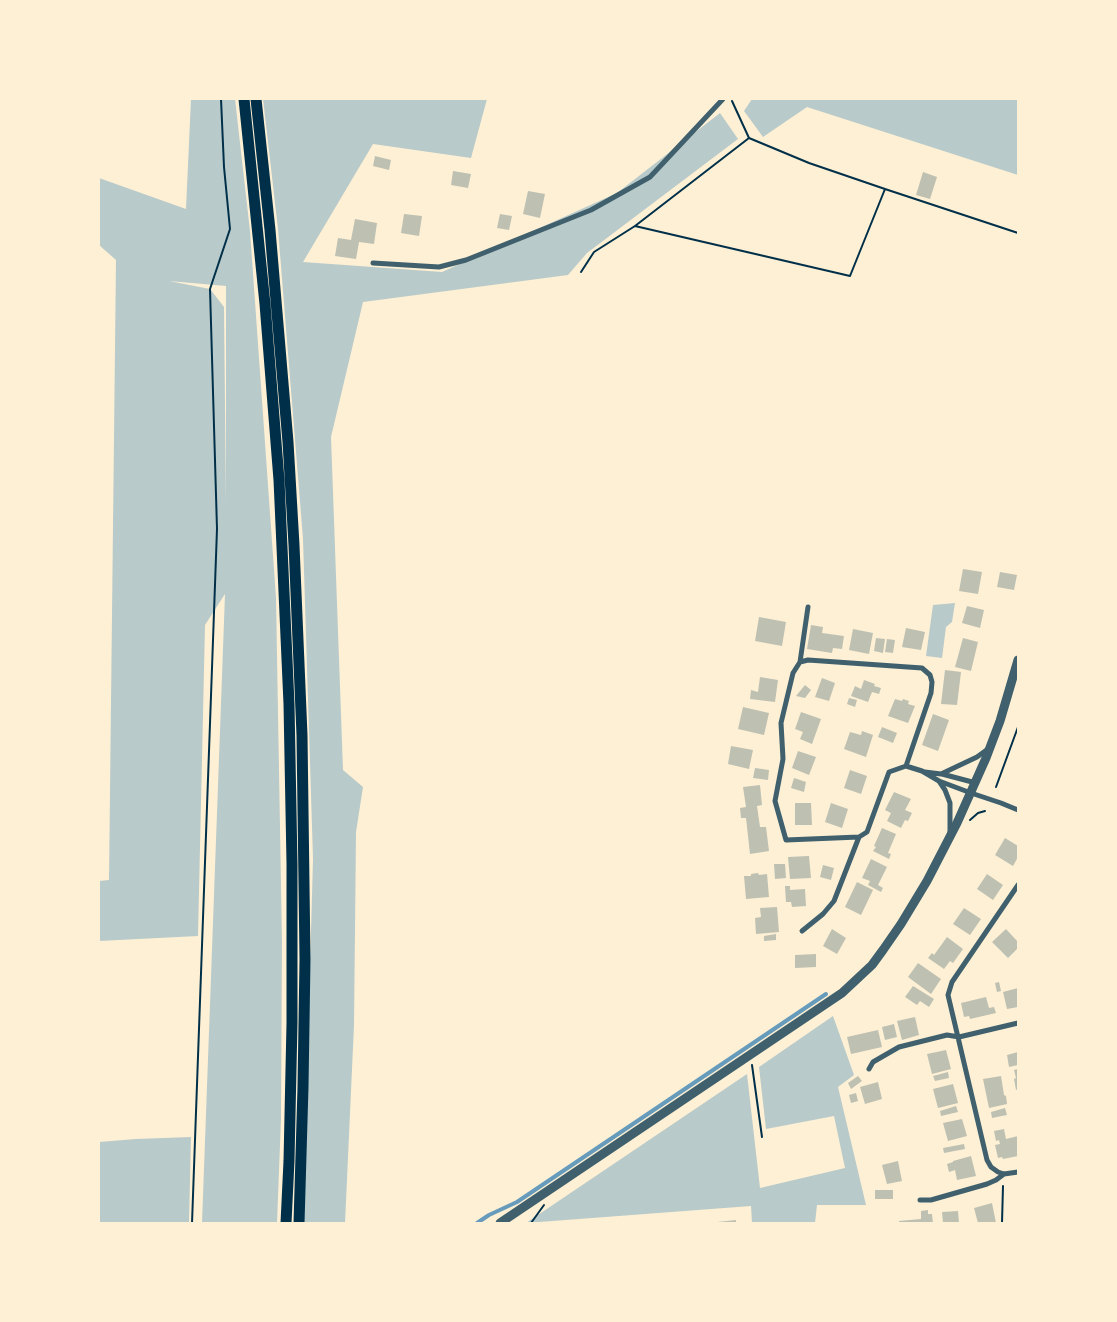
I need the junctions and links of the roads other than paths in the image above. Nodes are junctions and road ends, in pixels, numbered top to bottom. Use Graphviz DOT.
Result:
graph roads {
  1 [pos="244,99"];
  2 [pos="256,99"];
  3 [pos="723,99"];
  4 [pos="264,230"];
  5 [pos="373,262"];
  6 [pos="271,304"];
  7 [pos="808,607"];
  8 [pos="1018,660"];
  9 [pos="800,662"];
  10 [pos="990,748"];
  11 [pos="906,766"];
  12 [pos="922,771"];
  13 [pos="941,774"];
  14 [pos="939,781"];
  15 [pos="976,782"];
  16 [pos="971,793"];
  17 [pos="1018,810"];
  18 [pos="950,836"];
  19 [pos="859,837"];
  20 [pos="1018,885"];
  21 [pos="802,931"];
  22 [pos="1018,1023"];
  23 [pos="959,1037"];
  24 [pos="869,1069"];
  25 [pos="1018,1172"];
  26 [pos="1004,1174"];
  27 [pos="920,1200"];
  28 [pos="286,1223"];
  29 [pos="299,1223"];
  30 [pos="500,1223"];
  1 -- 4 [label="highway"];
  2 -- 4 [label="highway"];
  3 -- 5 [label="street"];
  4 -- 6 [label="highway"];
  6 -- 28 [label="highway"];
  6 -- 29 [label="highway"];
  7 -- 9 [label="street"];
  8 -- 10 [label="street"];
  9 -- 11 [label="street"];
  9 -- 19 [label="street"];
  10 -- 13 [label="street"];
  10 -- 15 [label="street"];
  11 -- 12 [label="street"];
  11 -- 19 [label="street"];
  12 -- 13 [label="street"];
  12 -- 14 [label="street"];
  13 -- 15 [label="street"];
  14 -- 16 [label="street"];
  14 -- 18 [label="street"];
  15 -- 16 [label="street"];
  16 -- 17 [label="street"];
  16 -- 18 [label="street"];
  18 -- 30 [label="street"];
  19 -- 21 [label="street"];
  20 -- 23 [label="street"];
  22 -- 23 [label="street"];
  23 -- 24 [label="street"];
  23 -- 26 [label="street"];
  25 -- 26 [label="street"];
  26 -- 27 [label="street"];
}
